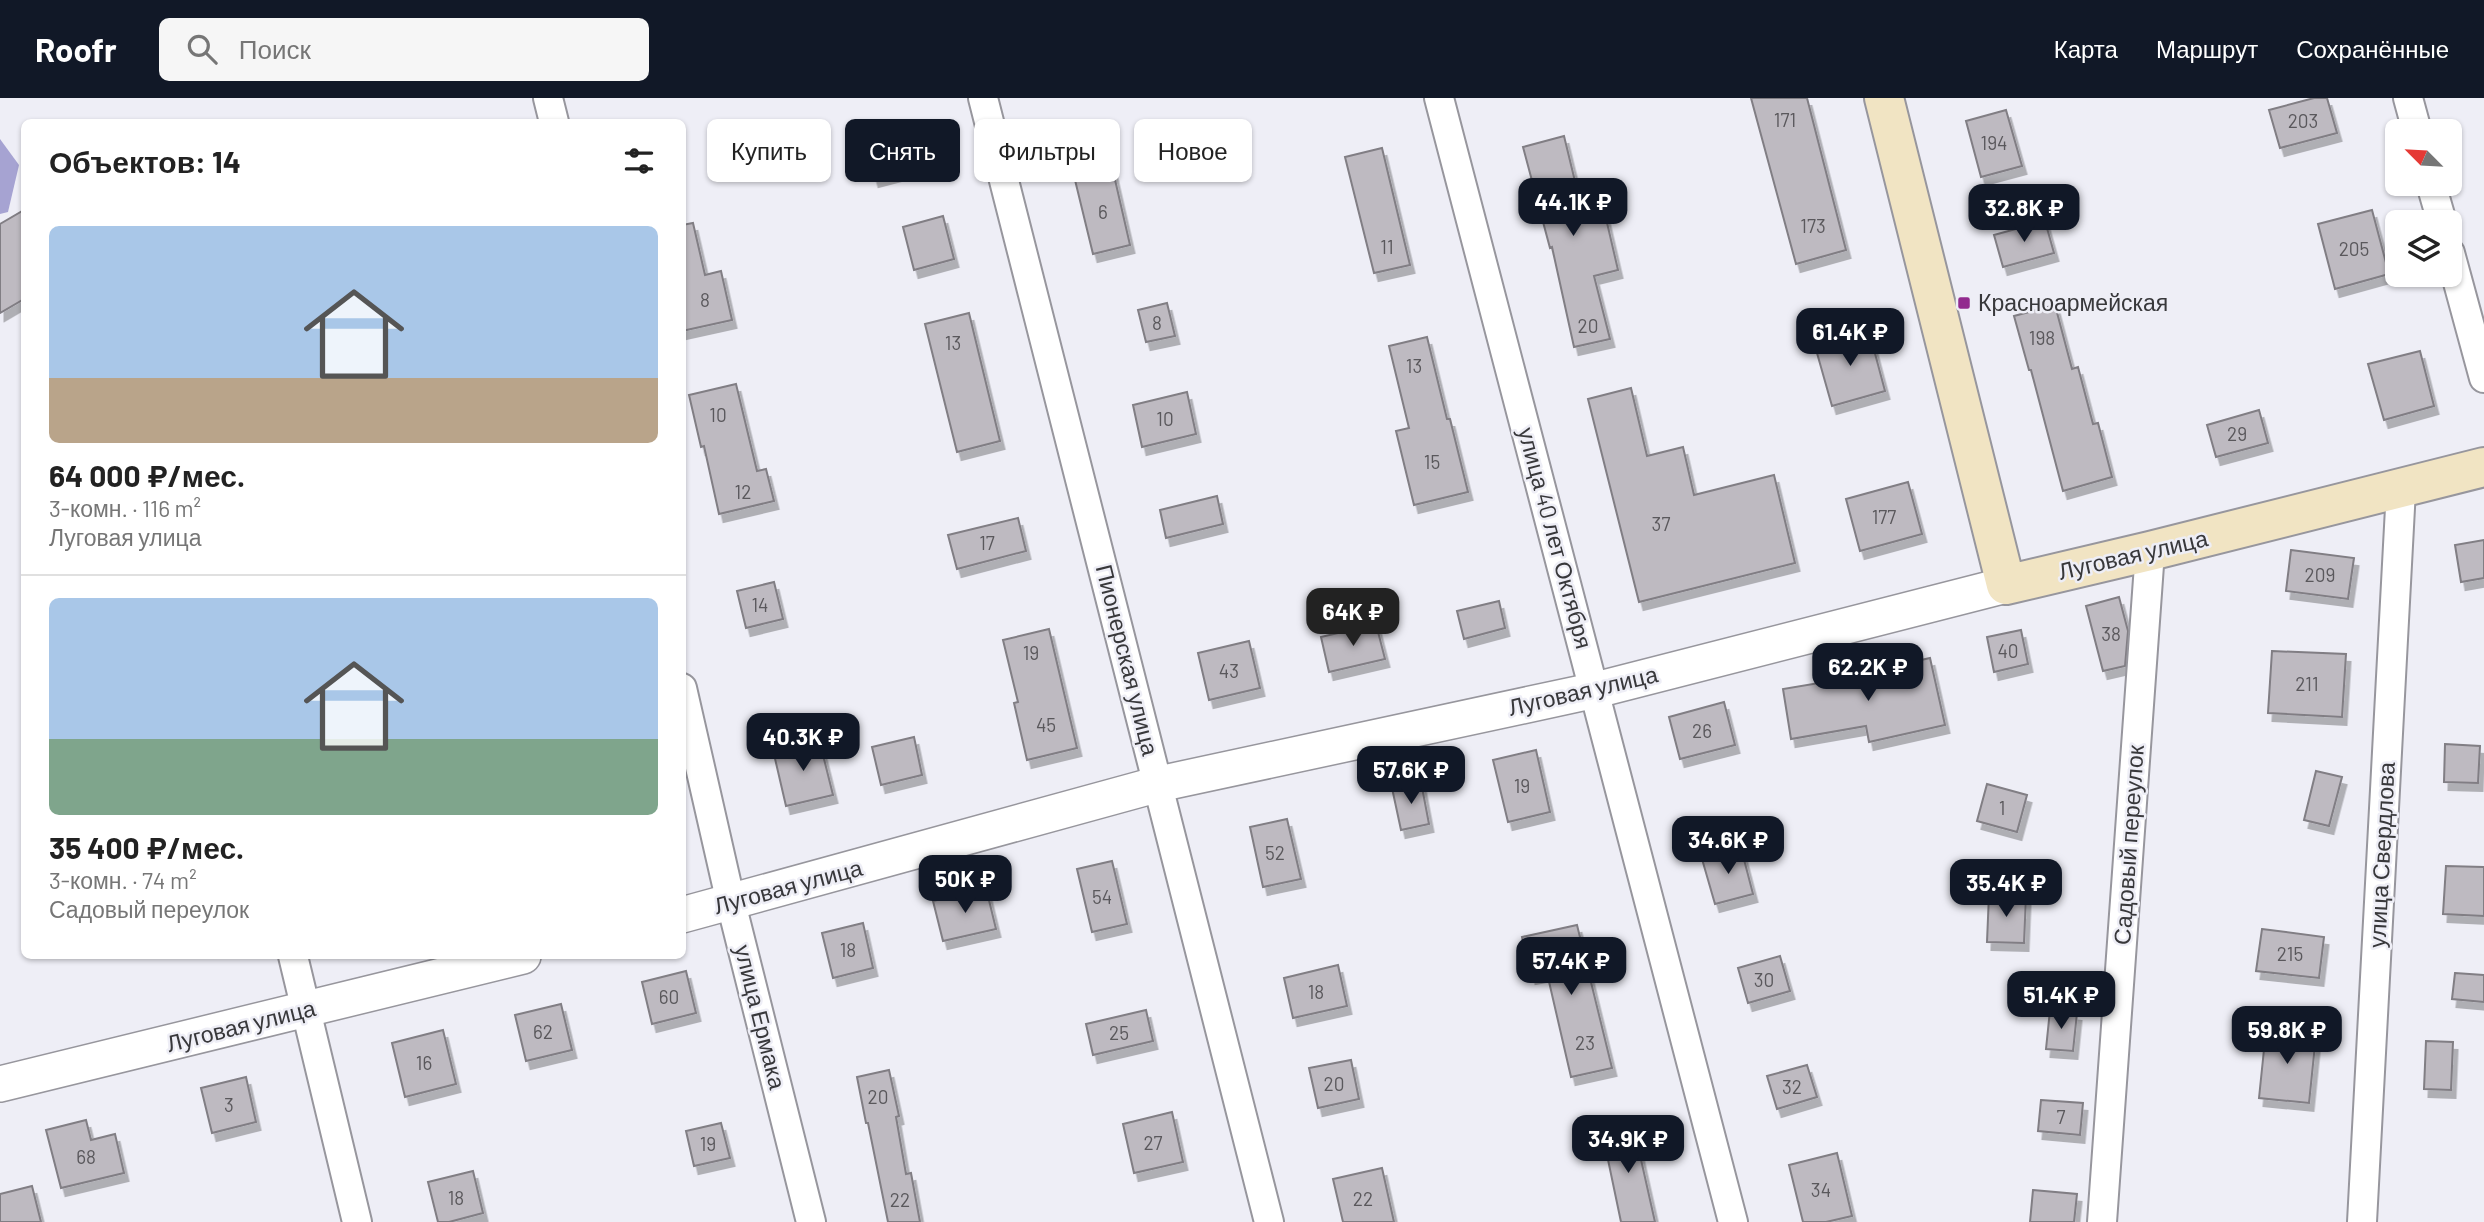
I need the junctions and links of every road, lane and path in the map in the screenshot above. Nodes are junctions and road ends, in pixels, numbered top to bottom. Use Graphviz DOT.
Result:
graph roads {
  1 [pos="548,98"];
  2 [pos="983,98"];
  3 [pos="1439,98"];
  4 [pos="1884,98"];
  5 [pos="2408,98"];
  6 [pos="553,119"];
  7 [pos="2414,119"];
  8 [pos="2459,287"];
  9 [pos="2484,378"];
  10 [pos="2484,467"];
  11 [pos="2401,489"];
  12 [pos="2150,551"];
  13 [pos="2006,584"];
  14 [pos="1596,690"];
  15 [pos="686,706"];
  16 [pos="1159,784"];
  17 [pos="731,903"];
  18 [pos="686,914"];
  19 [pos="294,959"];
  20 [pos="511,959"];
  21 [pos="305,1011"];
  22 [pos="0,1084"];
  23 [pos="357,1222"];
  24 [pos="811,1222"];
  25 [pos="1269,1222"];
  26 [pos="1733,1222"];
  27 [pos="2102,1222"];
  28 [pos="2362,1222"];
  1 -- 6 [label="street"];
  2 -- 16 [label="street, Пионерская улица"];
  3 -- 14 [label="street, улица 40 лет Октября"];
  4 -- 13 [label="main road"];
  5 -- 7 [label="street"];
  8 -- 9 [label="street"];
  10 -- 11 [label="main road, Луговая улица"];
  11 -- 12 [label="main road, Луговая улица"];
  11 -- 28 [label="street, улица Свердлова"];
  12 -- 13 [label="main road, Луговая улица"];
  12 -- 27 [label="street, Садовый переулок"];
  13 -- 14 [label="street, Луговая улица"];
  14 -- 16 [label="street, Луговая улица"];
  14 -- 26 [label="street, улица 40 лет Октября"];
  15 -- 17 [label="street, улица Ермака"];
  16 -- 17 [label="street, Луговая улица"];
  16 -- 25 [label="street, Пионерская улица"];
  17 -- 18 [label="street, Луговая улица"];
  17 -- 24 [label="street, улица Ермака"];
  19 -- 21 [label="street"];
  20 -- 21 [label="street, Луговая улица"];
  21 -- 22 [label="street, Луговая улица"];
  21 -- 23 [label="street"];
}
